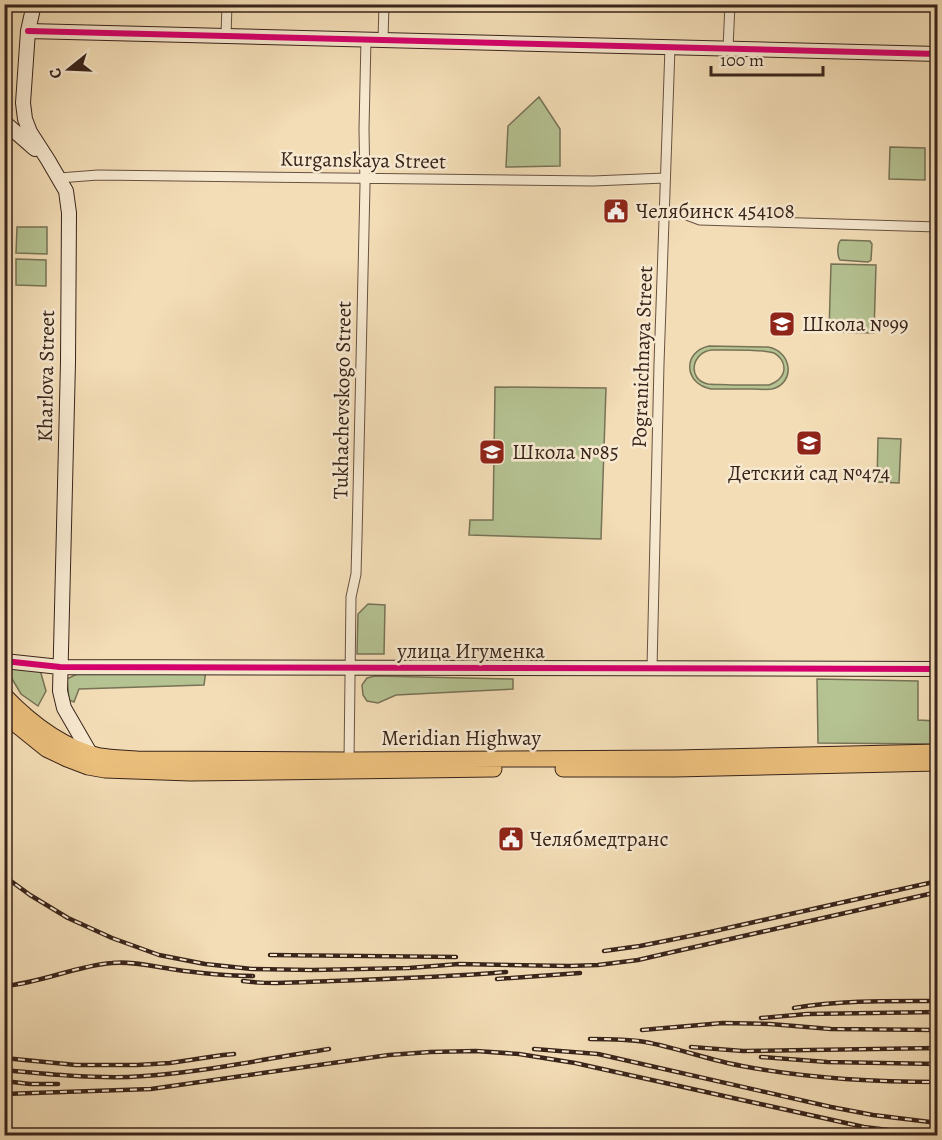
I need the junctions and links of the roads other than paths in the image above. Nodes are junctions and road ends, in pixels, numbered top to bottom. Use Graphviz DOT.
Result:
graph roads {
  1 [pos="34,4"];
  2 [pos="227,4"];
  3 [pos="384,4"];
  4 [pos="730,4"];
  5 [pos="28,31"];
  6 [pos="226,36"];
  7 [pos="366,39"];
  8 [pos="383,40"];
  9 [pos="670,47"];
  10 [pos="728,48"];
  11 [pos="938,54"];
  12 [pos="25,119"];
  13 [pos="6,123"];
  14 [pos="48,160"];
  15 [pos="59,178"];
  16 [pos="365,178"];
  17 [pos="665,178"];
  18 [pos="664,213"];
  19 [pos="938,226"];
  20 [pos="6,662"];
  21 [pos="60,667"];
  22 [pos="350,668"];
  23 [pos="652,668"];
  24 [pos="938,669"];
  25 [pos="4,695"];
  26 [pos="5,718"];
  27 [pos="938,752"];
  28 [pos="90,753"];
  29 [pos="349,760"];
  30 [pos="938,763"];
  1 -- 5 [label="street, Kharlova Street"];
  2 -- 6 [label="street"];
  3 -- 8 [label="street"];
  4 -- 10 [label="street"];
  5 -- 6 [label="street"];
  5 -- 12 [label="street, Kharlova Street"];
  6 -- 7 [label="street"];
  7 -- 8 [label="street"];
  7 -- 16 [label="street, Tukhachevskogo Street"];
  8 -- 9 [label="street"];
  9 -- 10 [label="street"];
  9 -- 17 [label="street, Pogranichnaya Street"];
  10 -- 11 [label="street"];
  12 -- 13 [label="street"];
  12 -- 14 [label="street, Kharlova Street"];
  13 -- 14 [label="street"];
  14 -- 15 [label="street, Kharlova Street"];
  15 -- 16 [label="street, Kurganskaya Street"];
  15 -- 21 [label="street, Kharlova Street"];
  16 -- 17 [label="street, Kurganskaya Street"];
  16 -- 22 [label="street, Tukhachevskogo Street"];
  17 -- 18 [label="street, Pogranichnaya Street"];
  18 -- 19 [label="street"];
  18 -- 23 [label="street, Pogranichnaya Street"];
  20 -- 21 [label="street, улица Игуменка"];
  21 -- 22 [label="street, улица Игуменка"];
  21 -- 28 [label="street, Kharlova Street"];
  22 -- 23 [label="street, улица Игуменка"];
  22 -- 29 [label="street, Tukhachevskogo Street"];
  23 -- 24 [label="street, улица Игуменка"];
  25 -- 28 [label="main road, Meridian Highway"];
  26 -- 30 [label="main road, Meridian Highway"];
  27 -- 29 [label="main road, Meridian Highway"];
  28 -- 29 [label="main road, Meridian Highway"];
}
